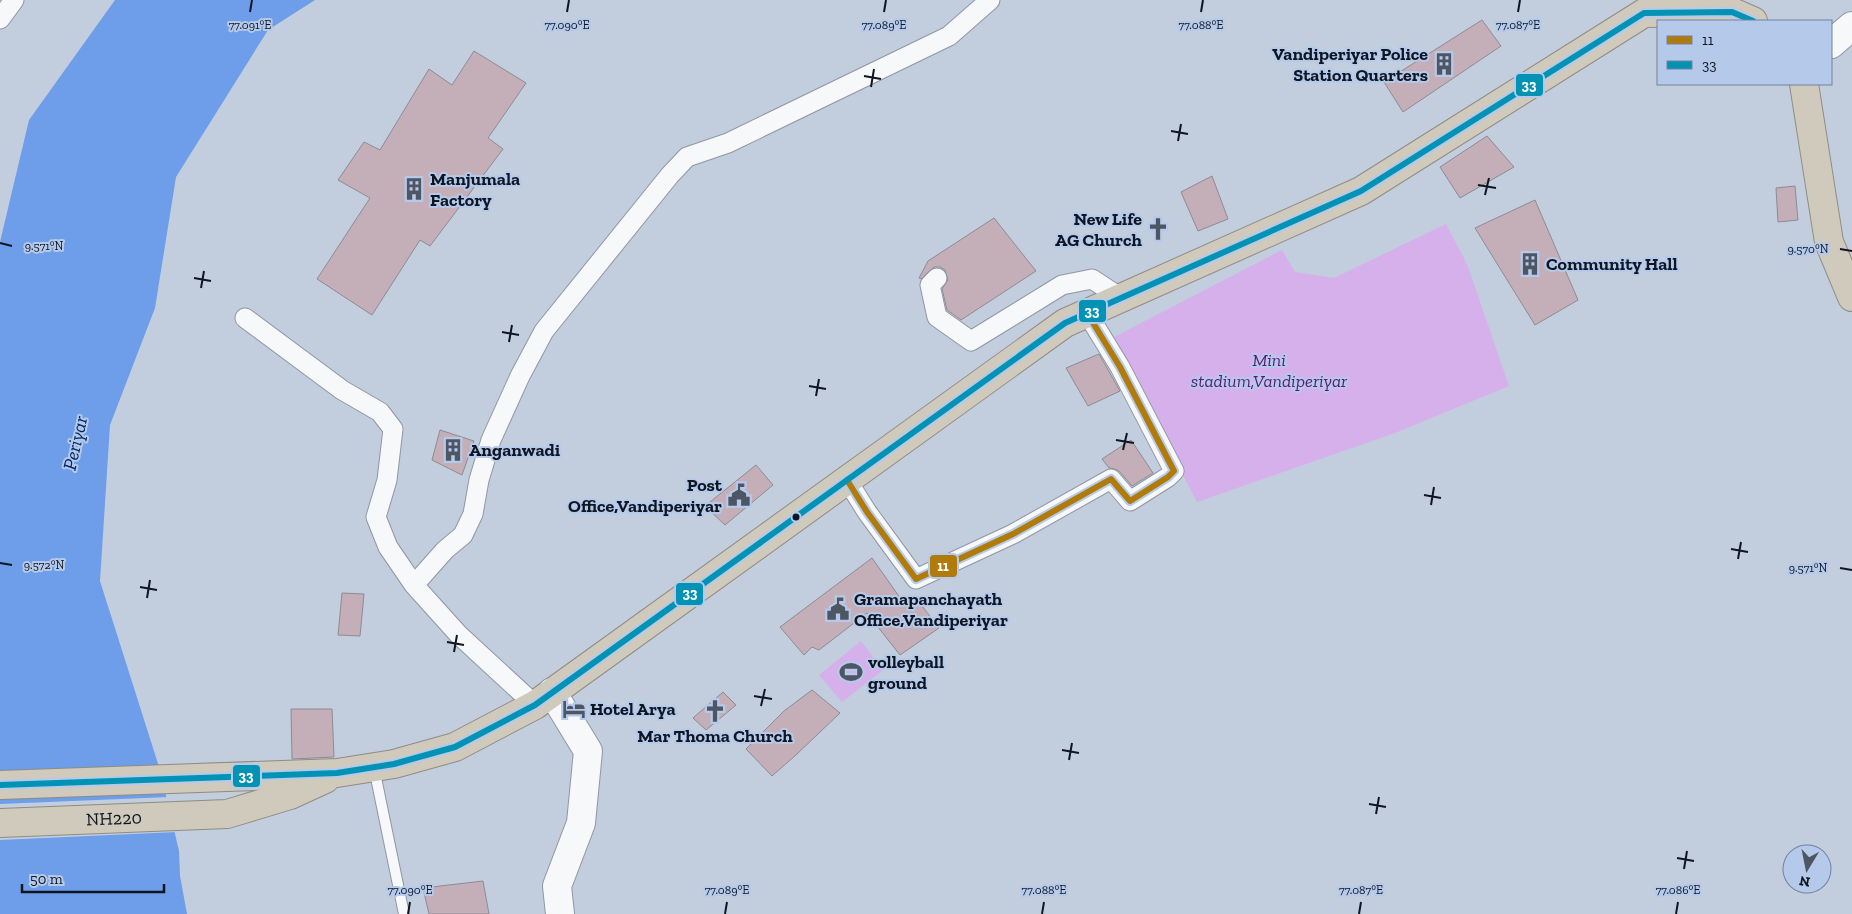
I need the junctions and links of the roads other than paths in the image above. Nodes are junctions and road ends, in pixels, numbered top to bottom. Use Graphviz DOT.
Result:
graph roads {
  1 [pos="14,0"];
  2 [pos="990,0"];
  3 [pos="1743,16"];
  4 [pos="0,19"];
  5 [pos="1852,26"];
  6 [pos="1832,43"];
  7 [pos="1804,85"];
  8 [pos="937,278"];
  9 [pos="1852,297"];
  10 [pos="1120,298"];
  11 [pos="1087,314"];
  12 [pos="244,318"];
  13 [pos="847,480"];
  14 [pos="414,585"];
  15 [pos="544,699"];
  16 [pos="374,767"];
  17 [pos="337,773"];
  18 [pos="0,785"];
  19 [pos="0,822"];
  20 [pos="404,914"];
  21 [pos="560,914"];
  1 -- 4 [label="street"];
  2 -- 14 [label="street"];
  3 -- 10 [label="highway"];
  5 -- 6 [label="street"];
  7 -- 9 [label="highway"];
  8 -- 10 [label="street"];
  10 -- 11 [label="highway"];
  11 -- 13 [label="highway"];
  11 -- 13 [label="street"];
  12 -- 14 [label="street"];
  13 -- 15 [label="highway"];
  14 -- 15 [label="street"];
  15 -- 16 [label="highway"];
  15 -- 21 [label="street"];
  16 -- 17 [label="highway"];
  16 -- 20 [label="lane"];
  17 -- 18 [label="highway"];
  17 -- 19 [label="highway, NH220"];
}
